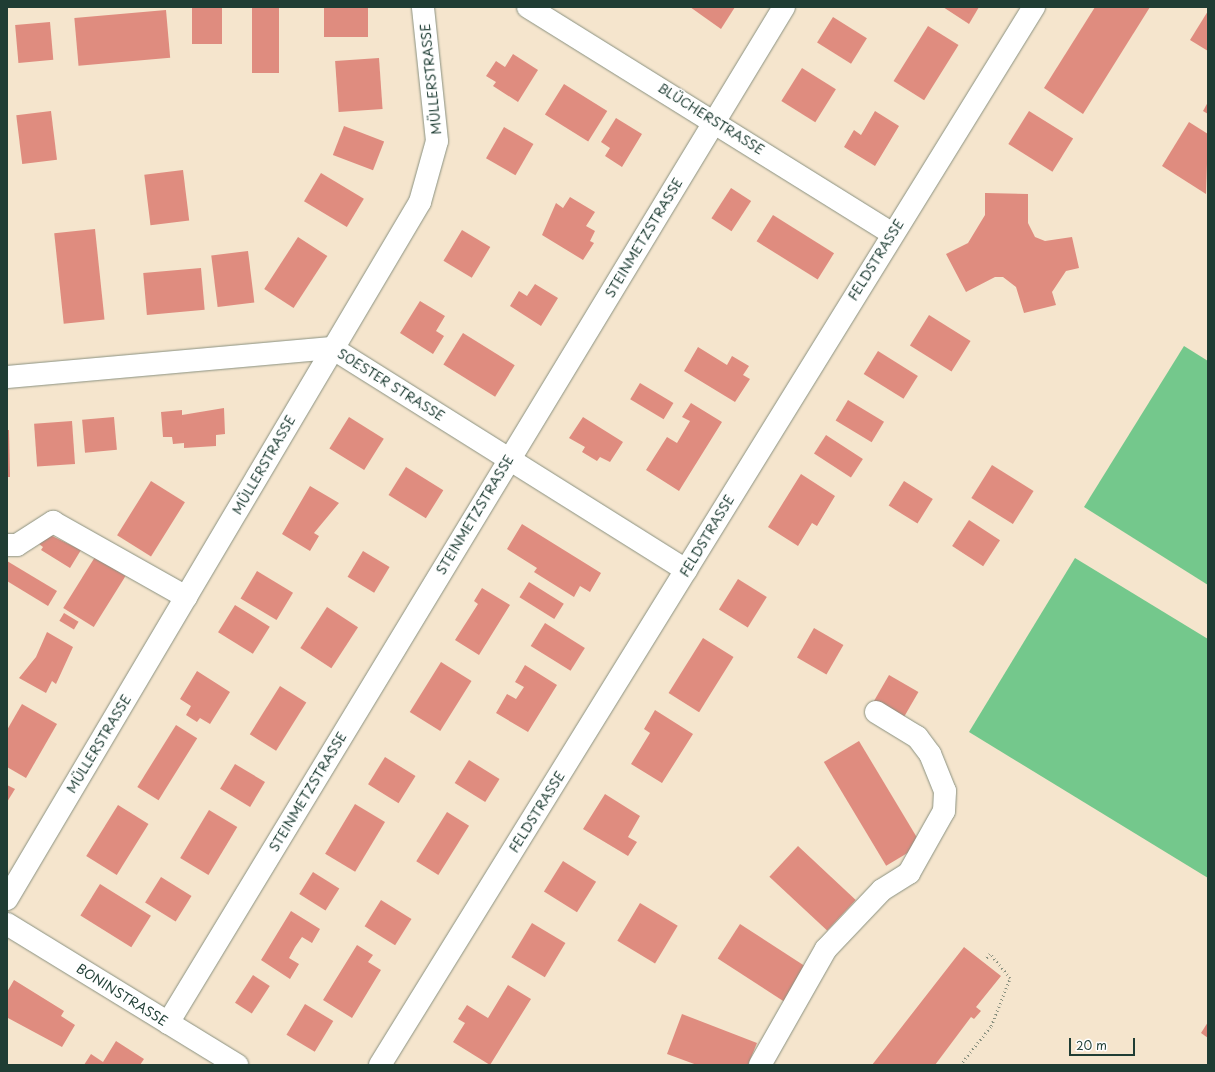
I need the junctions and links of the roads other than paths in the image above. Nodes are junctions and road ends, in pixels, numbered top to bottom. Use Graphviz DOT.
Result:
graph roads {
  1 [pos="423,7"];
  2 [pos="528,7"];
  3 [pos="784,7"];
  4 [pos="1034,7"];
  5 [pos="715,121"];
  6 [pos="892,234"];
  7 [pos="332,348"];
  8 [pos="7,377"];
  9 [pos="509,459"];
  10 [pos="7,545"];
  11 [pos="686,570"];
  12 [pos="186,597"];
  13 [pos="876,712"];
  14 [pos="7,899"];
  15 [pos="7,924"];
  16 [pos="168,1023"];
  17 [pos="237,1065"];
  18 [pos="380,1065"];
  19 [pos="760,1065"];
  1 -- 7 [label="street, MÜLLERSTRASSE"];
  2 -- 5 [label="street, BLÜCHERSTRASSE"];
  3 -- 5 [label="street, STEINMETZSTRASSE"];
  4 -- 6 [label="street, FELDSTRASSE"];
  5 -- 6 [label="street, BLÜCHERSTRASSE"];
  5 -- 9 [label="street, STEINMETZSTRASSE"];
  6 -- 11 [label="street, FELDSTRASSE"];
  7 -- 8 [label="street, SOESTER STRASSE"];
  7 -- 9 [label="street, SOESTER STRASSE"];
  7 -- 12 [label="street, MÜLLERSTRASSE"];
  9 -- 11 [label="street, SOESTER STRASSE"];
  9 -- 16 [label="street, STEINMETZSTRASSE"];
  10 -- 12 [label="street"];
  11 -- 18 [label="street, FELDSTRASSE"];
  12 -- 14 [label="street, MÜLLERSTRASSE"];
  13 -- 19 [label="street"];
  15 -- 16 [label="street, BONINSTRASSE"];
  16 -- 17 [label="street, BONINSTRASSE"];
}
